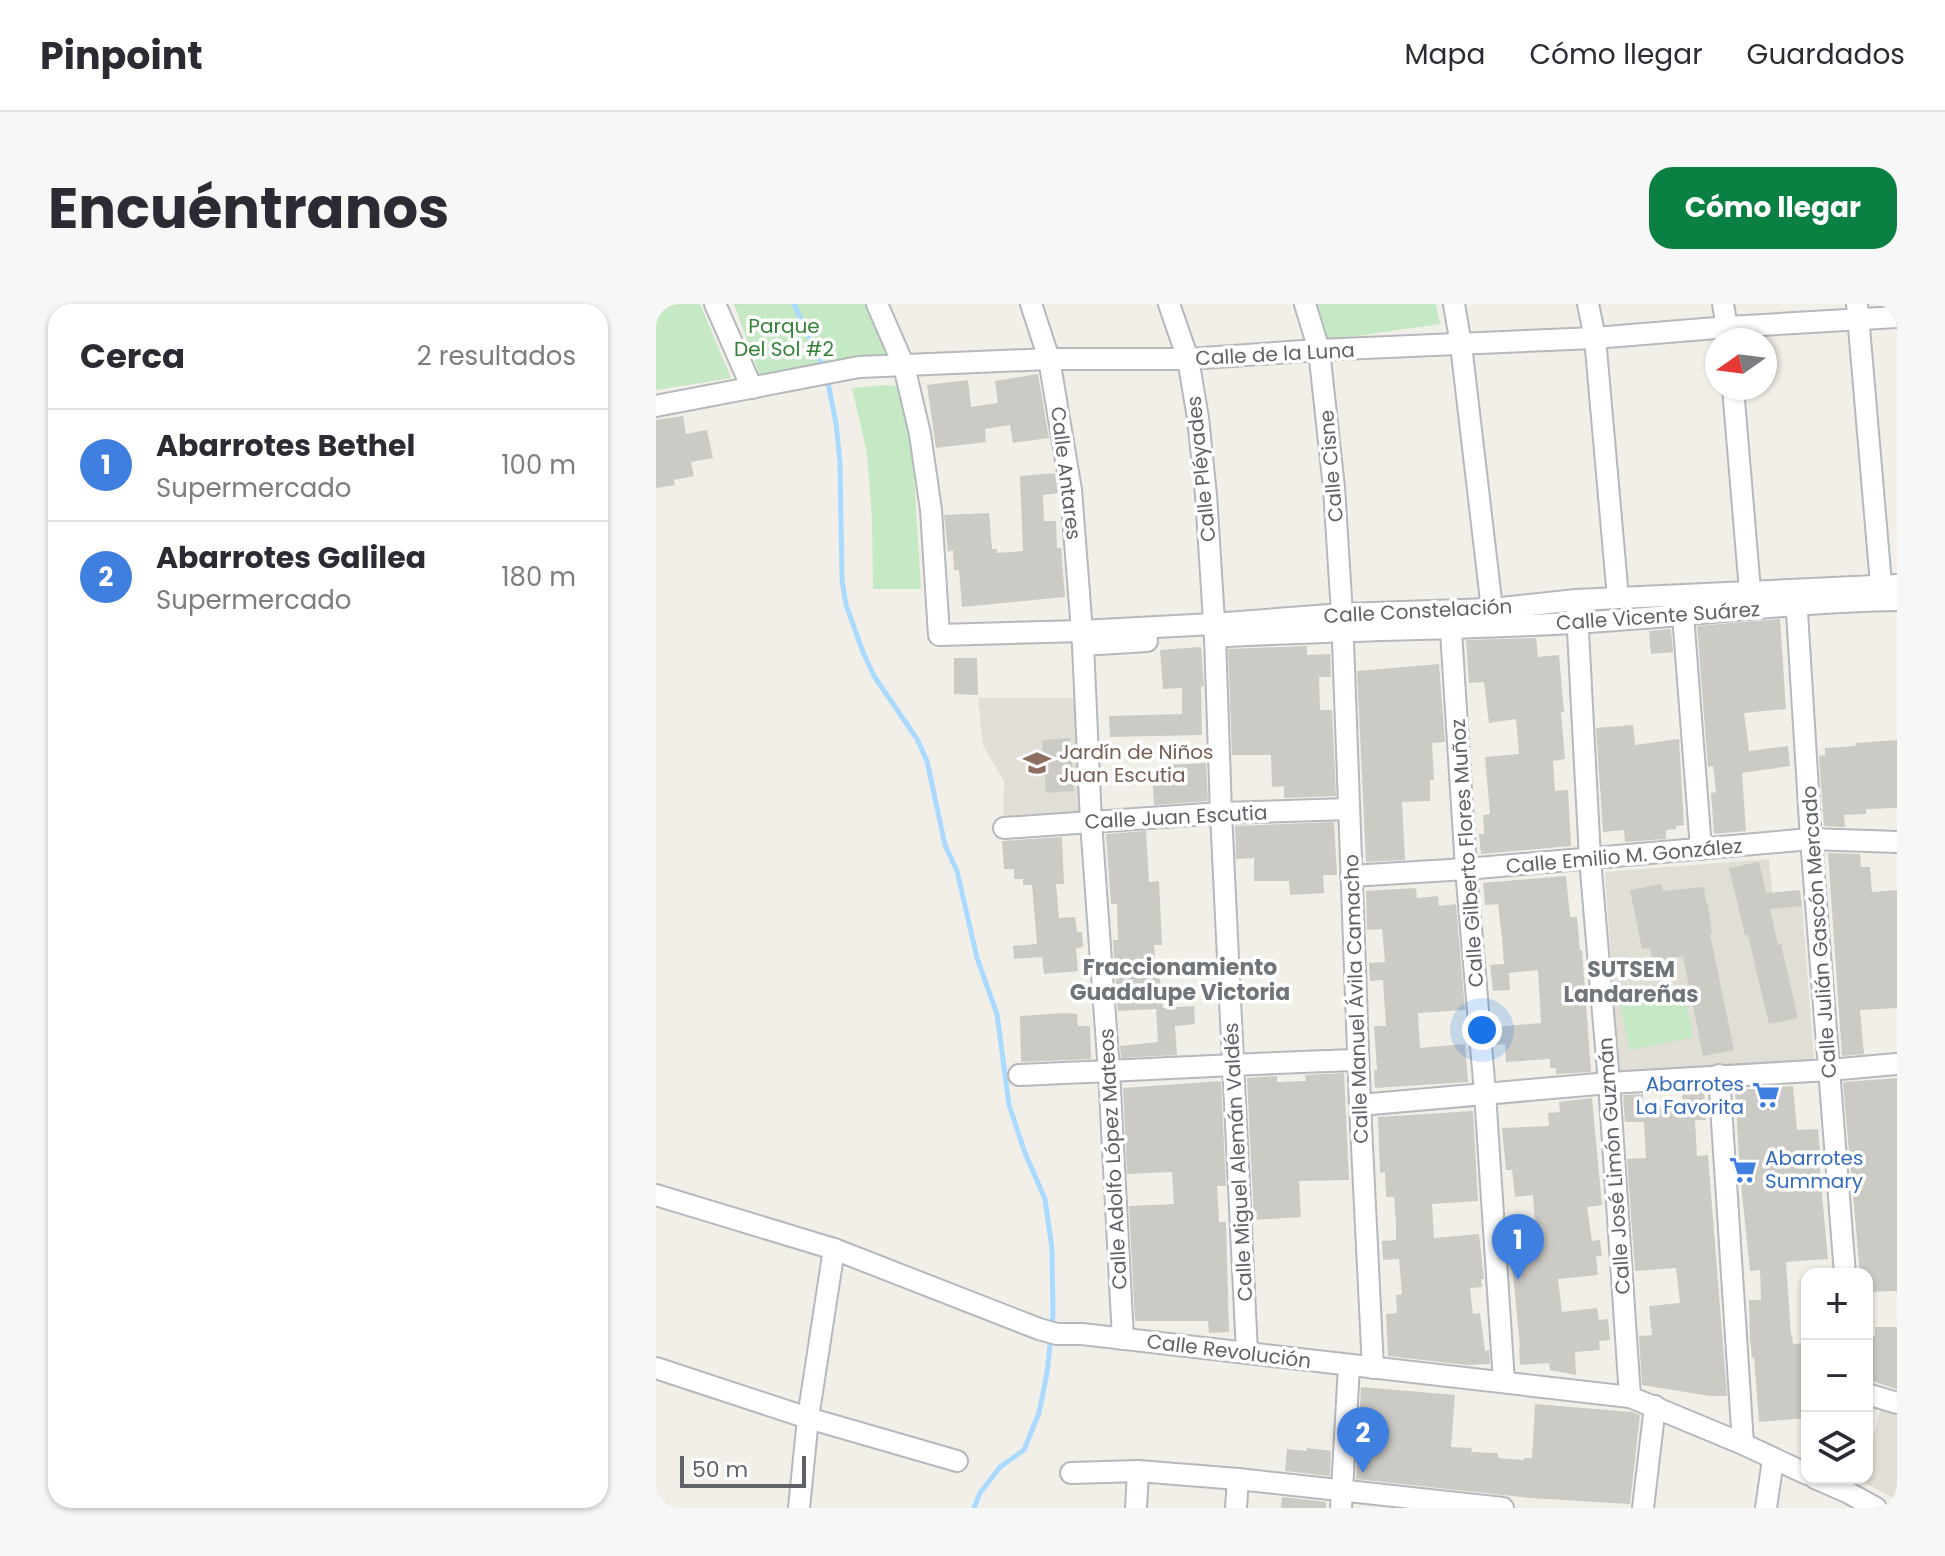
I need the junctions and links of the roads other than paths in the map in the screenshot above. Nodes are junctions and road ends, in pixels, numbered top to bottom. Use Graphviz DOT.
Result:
graph roads {
  1 [pos="715,304"];
  2 [pos="877,304"];
  3 [pos="1031,304"];
  4 [pos="1169,304"];
  5 [pos="1305,304"];
  6 [pos="1454,304"];
  7 [pos="1588,304"];
  8 [pos="1723,304"];
  9 [pos="1859,311"];
  10 [pos="1897,317"];
  11 [pos="1727,328"];
  12 [pos="1762,328"];
  13 [pos="1705,335"];
  14 [pos="1595,338"];
  15 [pos="1461,345"];
  16 [pos="1319,350"];
  17 [pos="1049,359"];
  18 [pos="1188,359"];
  19 [pos="904,366"];
  20 [pos="752,388"];
  21 [pos="1734,400"];
  22 [pos="656,406"];
  23 [pos="1889,584"];
  24 [pos="1750,591"];
  25 [pos="1850,594"];
  26 [pos="1618,598"];
  27 [pos="1796,598"];
  28 [pos="1576,600"];
  29 [pos="1897,600"];
  30 [pos="1682,604"];
  31 [pos="1492,609"];
  32 [pos="1451,619"];
  33 [pos="1342,622"];
  34 [pos="1577,623"];
  35 [pos="1214,630"];
  36 [pos="1082,638"];
  37 [pos="1349,809"];
  38 [pos="1221,813"];
  39 [pos="1091,822"];
  40 [pos="1004,828"];
  41 [pos="1811,839"];
  42 [pos="1897,842"];
  43 [pos="1701,849"];
  44 [pos="1590,859"];
  45 [pos="1466,869"];
  46 [pos="1351,876"];
  47 [pos="1358,1060"];
  48 [pos="1232,1064"];
  49 [pos="1897,1064"];
  50 [pos="1829,1070"];
  51 [pos="1109,1072"];
  52 [pos="1019,1075"];
  53 [pos="1719,1075"];
  54 [pos="1609,1083"];
  55 [pos="1485,1093"];
  56 [pos="1360,1105"];
  57 [pos="656,1195"];
  58 [pos="834,1249"];
  59 [pos="1845,1268"];
  60 [pos="1123,1339"];
  61 [pos="1247,1353"];
  62 [pos="1349,1366"];
  63 [pos="656,1368"];
  64 [pos="1373,1368"];
  65 [pos="1504,1382"];
  66 [pos="1873,1396"];
  67 [pos="1630,1397"];
  68 [pos="1897,1403"];
  69 [pos="1655,1406"];
  70 [pos="808,1418"];
  71 [pos="1743,1444"];
  72 [pos="1773,1460"];
  73 [pos="957,1461"];
  74 [pos="1138,1471"];
  75 [pos="1801,1472"];
  76 [pos="1071,1473"];
  77 [pos="1238,1479"];
  78 [pos="1848,1485"];
  79 [pos="1341,1500"];
  80 [pos="799,1508"];
  81 [pos="1136,1508"];
  82 [pos="1236,1508"];
  83 [pos="1503,1508"];
  84 [pos="1643,1508"];
  85 [pos="1766,1508"];
  86 [pos="1876,1508"];
  1 -- 20 [label="street"];
  2 -- 19 [label="street"];
  3 -- 17 [label="street, Calle Antares"];
  4 -- 18 [label="street, Calle Pléyades"];
  5 -- 16 [label="street, Calle Cisne"];
  6 -- 15 [label="street"];
  7 -- 14 [label="street"];
  8 -- 11 [label="street"];
  9 -- 10 [label="street, Calle de la Luna"];
  9 -- 12 [label="street, Calle de la Luna"];
  9 -- 23 [label="street"];
  13 -- 14 [label="street, Calle de la Luna"];
  14 -- 15 [label="street, Calle de la Luna"];
  14 -- 26 [label="street"];
  15 -- 16 [label="street, Calle de la Luna"];
  15 -- 31 [label="street"];
  16 -- 18 [label="street, Calle de la Luna"];
  16 -- 33 [label="street, Calle Cisne"];
  17 -- 18 [label="street, Calle de la Luna"];
  17 -- 19 [label="street, Calle de la Luna"];
  17 -- 36 [label="street, Calle Antares"];
  18 -- 35 [label="street, Calle Pléyades"];
  19 -- 20 [label="street, Calle de la Luna"];
  19 -- 36 [label="street, Calle Constelación"];
  20 -- 22 [label="street, Calle de la Luna"];
  21 -- 24 [label="street"];
  23 -- 25 [label="street"];
  24 -- 27 [label="street, Calle Constelación"];
  24 -- 30 [label="street, Calle Constelación"];
  25 -- 27 [label="street, Calle Vicente Suárez"];
  25 -- 29 [label="street, Calle Vicente Suárez"];
  26 -- 28 [label="street, Calle Constelación"];
  26 -- 30 [label="street, Calle Constelación"];
  27 -- 30 [label="street, Calle Vicente Suárez"];
  27 -- 41 [label="street, Calle Julián Gascón Mercado"];
  28 -- 31 [label="street, Calle Constelación"];
  28 -- 34 [label="street, Calle José Limón Guzmán"];
  30 -- 34 [label="street, Calle Vicente Suárez"];
  30 -- 43 [label="street"];
  31 -- 32 [label="street, Calle Constelación"];
  32 -- 33 [label="street, Calle Constelación"];
  32 -- 34 [label="street, Calle Vicente Suárez"];
  32 -- 45 [label="street, Calle Gilberto Flores Muñoz"];
  33 -- 35 [label="street, Calle Constelación"];
  33 -- 37 [label="street, Calle Manuel Ávila Camacho"];
  34 -- 44 [label="street, Calle José Limón Guzmán"];
  35 -- 36 [label="street, Calle Constelación"];
  35 -- 38 [label="street, Calle Miguel Alemán Valdés"];
  36 -- 39 [label="street, Calle Adolfo López Mateos"];
  37 -- 38 [label="street, Calle Juan Escutia"];
  37 -- 46 [label="street, Calle Manuel Ávila Camacho"];
  38 -- 39 [label="street, Calle Juan Escutia"];
  38 -- 48 [label="street, Calle Miguel Alemán Valdés"];
  39 -- 40 [label="street, Calle Juan Escutia"];
  39 -- 51 [label="street, Calle Adolfo López Mateos"];
  41 -- 42 [label="street, Calle Emilio M. González"];
  41 -- 43 [label="street, Calle Emilio M. González"];
  41 -- 50 [label="street, Calle Julián Gascón Mercado"];
  43 -- 44 [label="street, Calle Emilio M. González"];
  44 -- 45 [label="street, Calle Emilio M. González"];
  44 -- 54 [label="street, Calle José Limón Guzmán"];
  45 -- 46 [label="street, Calle Emilio M. González"];
  45 -- 55 [label="street, Calle Gilberto Flores Muñoz"];
  46 -- 47 [label="street, Calle Manuel Ávila Camacho"];
  47 -- 48 [label="street"];
  47 -- 56 [label="street, Calle Manuel Ávila Camacho"];
  48 -- 51 [label="street"];
  48 -- 61 [label="street, Calle Miguel Alemán Valdés"];
  49 -- 50 [label="street"];
  50 -- 53 [label="street"];
  50 -- 59 [label="street, Calle Julián Gascón Mercado"];
  51 -- 52 [label="street"];
  51 -- 60 [label="street, Calle Adolfo López Mateos"];
  53 -- 54 [label="street"];
  53 -- 71 [label="street"];
  54 -- 55 [label="street"];
  54 -- 67 [label="street, Calle José Limón Guzmán"];
  55 -- 56 [label="street"];
  55 -- 65 [label="street, Calle Gilberto Flores Muñoz"];
  56 -- 64 [label="street, Calle Manuel Ávila Camacho"];
  57 -- 58 [label="street, Calle Revolución"];
  58 -- 60 [label="street, Calle Revolución"];
  58 -- 70 [label="street"];
  60 -- 61 [label="street, Calle Revolución"];
  61 -- 62 [label="street, Calle Revolución"];
  62 -- 64 [label="street, Calle Revolución"];
  62 -- 79 [label="street"];
  63 -- 70 [label="street"];
  64 -- 65 [label="street, Calle Revolución"];
  65 -- 67 [label="street, Calle Revolución"];
  66 -- 68 [label="street"];
  67 -- 69 [label="street, Calle Revolución"];
  69 -- 71 [label="street, Calle Revolución"];
  69 -- 84 [label="street"];
  70 -- 73 [label="street"];
  70 -- 80 [label="street"];
  71 -- 72 [label="street, Calle Revolución"];
  72 -- 75 [label="street, Calle Revolución"];
  72 -- 85 [label="street"];
  74 -- 76 [label="street"];
  74 -- 77 [label="street"];
  74 -- 81 [label="street"];
  77 -- 79 [label="street"];
  77 -- 82 [label="street"];
  78 -- 86 [label="street"];
  79 -- 83 [label="street"];
}
